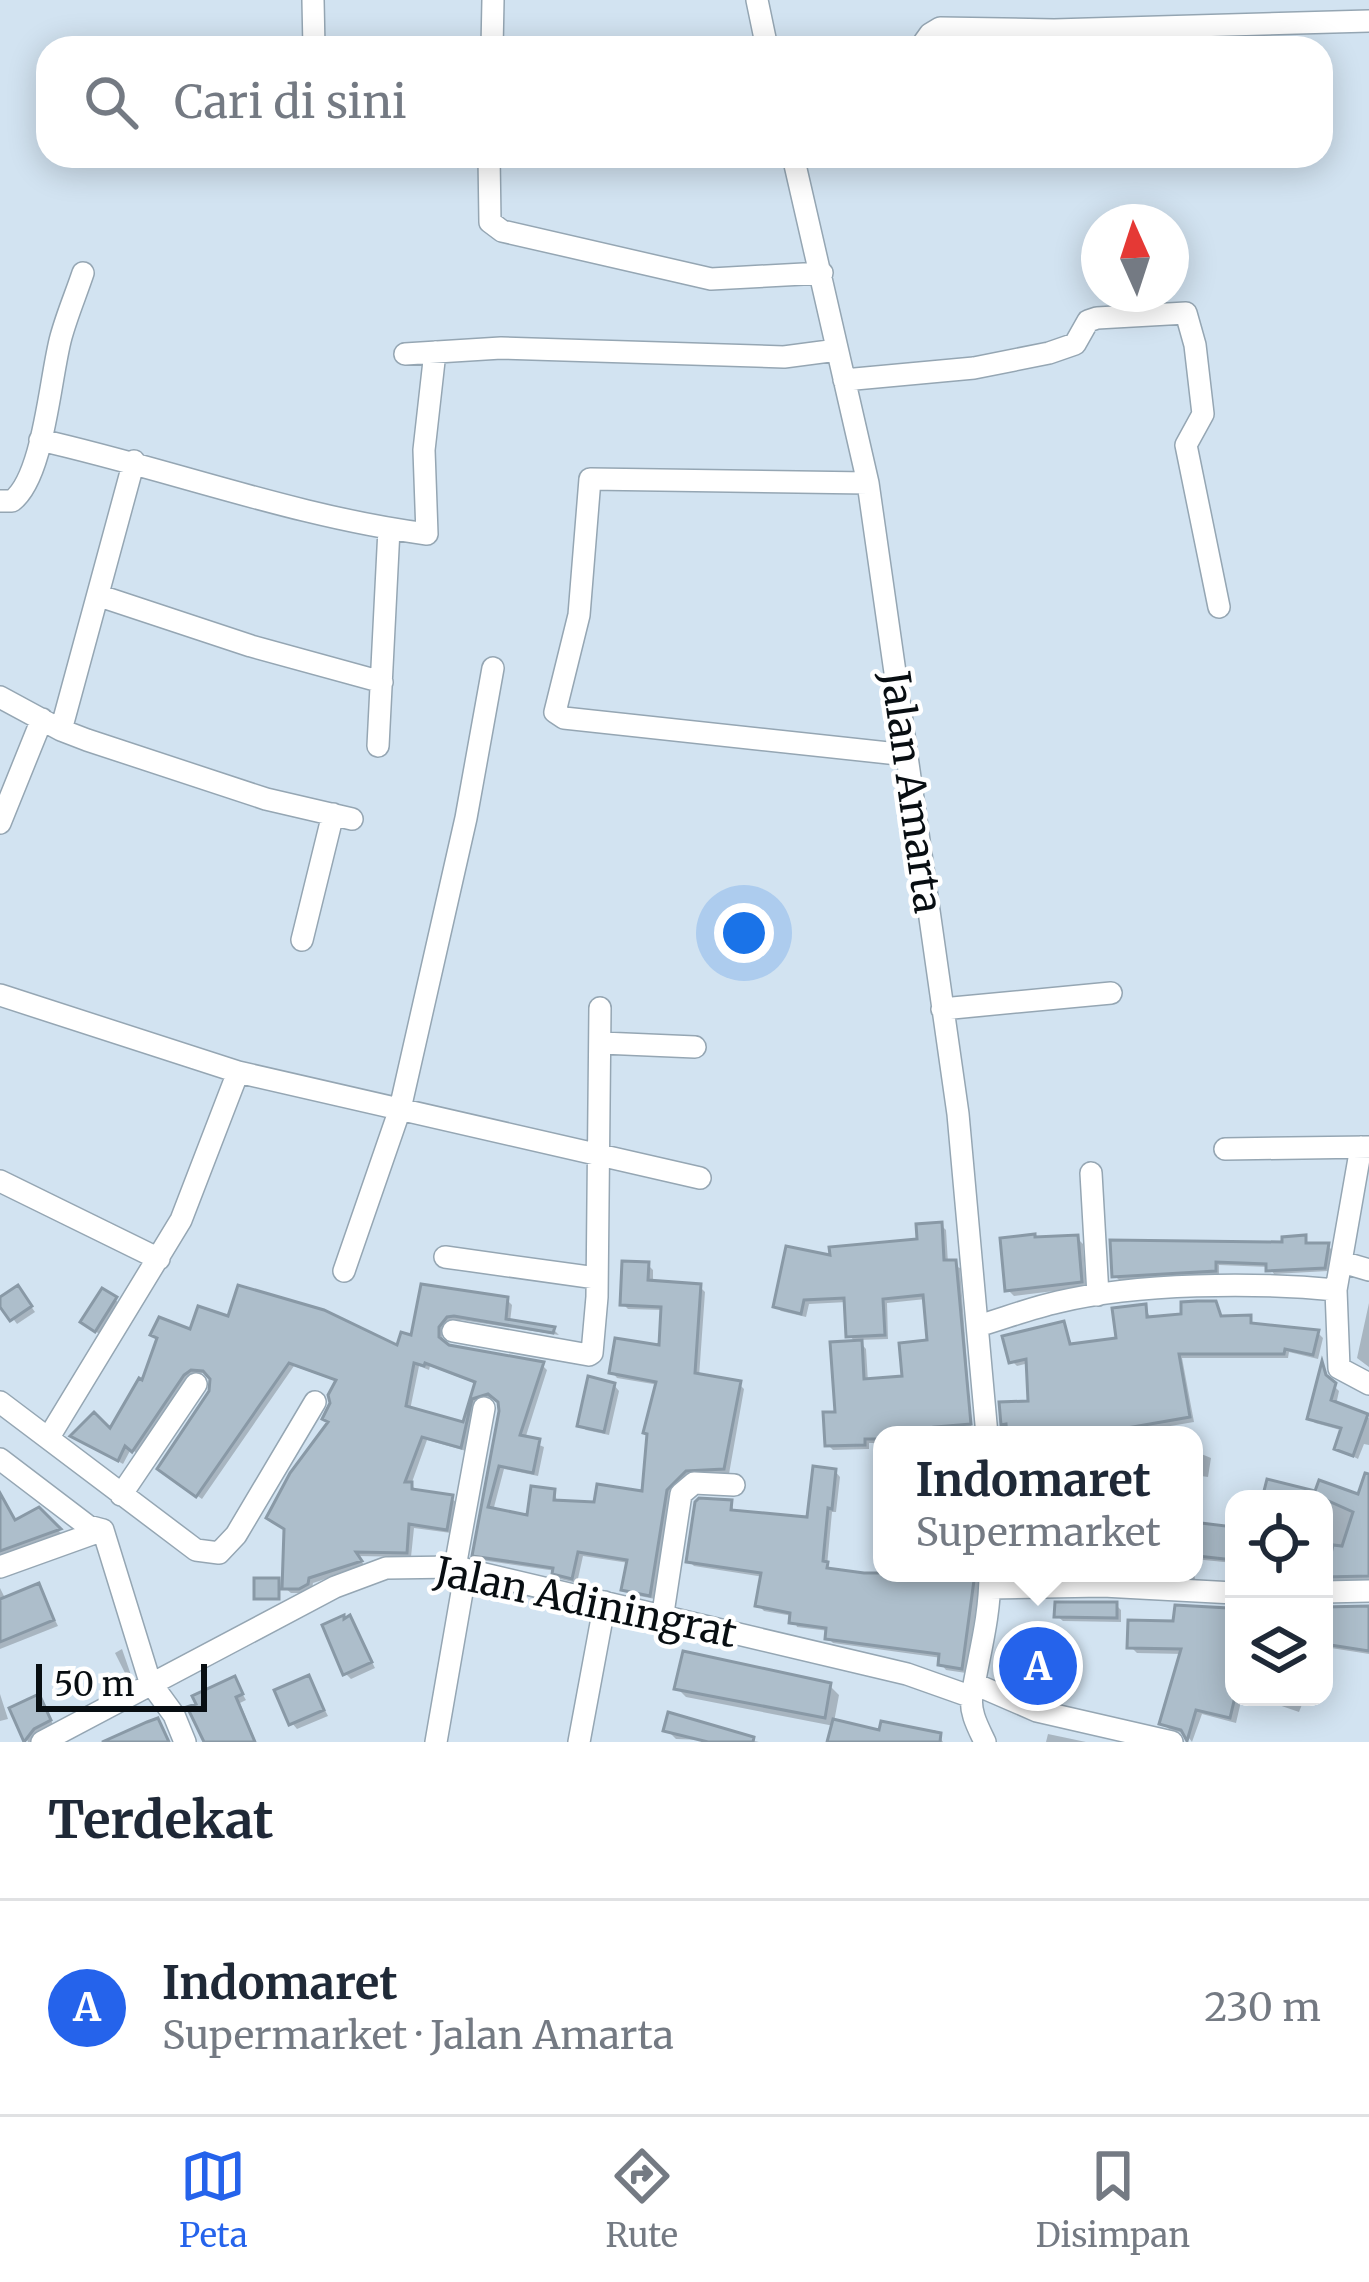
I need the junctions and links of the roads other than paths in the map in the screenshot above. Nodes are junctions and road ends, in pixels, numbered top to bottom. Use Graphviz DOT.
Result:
graph roads {
  1 [pos="314,0"];
  2 [pos="493,0"];
  3 [pos="757,0"];
  4 [pos="1369,21"];
  5 [pos="314,36"];
  6 [pos="492,36"];
  7 [pos="764,36"];
  8 [pos="932,36"];
  9 [pos="489,168"];
  10 [pos="796,168"];
  11 [pos="83,273"];
  12 [pos="822,273"];
  13 [pos="837,350"];
  14 [pos="435,352"];
  15 [pos="405,354"];
  16 [pos="844,380"];
  17 [pos="40,440"];
  18 [pos="134,461"];
  19 [pos="868,483"];
  20 [pos="0,501"];
  21 [pos="389,529"];
  22 [pos="100,596"];
  23 [pos="1219,607"];
  24 [pos="493,668"];
  25 [pos="382,682"];
  26 [pos="0,697"];
  27 [pos="51,725"];
  28 [pos="378,746"];
  29 [pos="907,755"];
  30 [pos="0,824"];
  31 [pos="302,940"];
  32 [pos="1112,994"];
  33 [pos="0,995"];
  34 [pos="600,1009"];
  35 [pos="942,1009"];
  36 [pos="602,1043"];
  37 [pos="695,1047"];
  38 [pos="238,1072"];
  39 [pos="400,1109"];
  40 [pos="1365,1147"];
  41 [pos="1225,1148"];
  42 [pos="598,1155"];
  43 [pos="1091,1173"];
  44 [pos="700,1178"];
  45 [pos="0,1181"];
  46 [pos="445,1257"];
  47 [pos="159,1259"];
  48 [pos="1342,1262"];
  49 [pos="1369,1270"];
  50 [pos="344,1271"];
  51 [pos="596,1278"];
  52 [pos="1336,1290"];
  53 [pos="1098,1294"];
  54 [pos="978,1325"];
  55 [pos="453,1331"];
  56 [pos="196,1384"];
  57 [pos="1369,1384"];
  58 [pos="0,1402"];
  59 [pos="316,1402"];
  60 [pos="484,1408"];
  61 [pos="986,1426"];
  62 [pos="49,1436"];
  63 [pos="0,1459"];
  64 [pos="734,1485"];
  65 [pos="121,1496"];
  66 [pos="103,1530"];
  67 [pos="0,1567"];
  68 [pos="460,1568"];
  69 [pos="990,1582"];
  70 [pos="1012,1582"];
  71 [pos="1369,1591"];
  72 [pos="1333,1592"];
  73 [pos="1225,1593"];
  74 [pos="605,1602"];
  75 [pos="663,1613"];
  76 [pos="150,1682"];
  77 [pos="974,1691"];
  78 [pos="42,1742"];
  79 [pos="184,1742"];
  80 [pos="436,1742"];
  81 [pos="579,1742"];
  82 [pos="985,1742"];
  83 [pos="1172,1742"];
  1 -- 5 [label="street"];
  2 -- 6 [label="street"];
  3 -- 7 [label="street"];
  4 -- 8 [label="street"];
  9 -- 12 [label="street"];
  10 -- 12 [label="street, Jalan Amarta"];
  11 -- 17 [label="street"];
  12 -- 13 [label="street, Jalan Amarta"];
  13 -- 14 [label="street"];
  13 -- 16 [label="street, Jalan Amarta"];
  14 -- 15 [label="street"];
  14 -- 21 [label="street"];
  16 -- 19 [label="street, Jalan Amarta"];
  16 -- 23 [label="street"];
  17 -- 18 [label="street"];
  17 -- 20 [label="street"];
  18 -- 21 [label="street"];
  18 -- 22 [label="street"];
  19 -- 29 [label="street, Jalan Amarta"];
  19 -- 29 [label="street"];
  21 -- 25 [label="street"];
  22 -- 25 [label="street"];
  22 -- 27 [label="street"];
  24 -- 39 [label="street"];
  25 -- 28 [label="street"];
  26 -- 27 [label="street"];
  27 -- 30 [label="street"];
  27 -- 31 [label="street"];
  29 -- 35 [label="street, Jalan Amarta"];
  32 -- 35 [label="street"];
  33 -- 38 [label="street"];
  34 -- 36 [label="street"];
  35 -- 54 [label="street, Jalan Amarta"];
  36 -- 37 [label="street"];
  36 -- 42 [label="street"];
  38 -- 39 [label="street"];
  38 -- 47 [label="street"];
  39 -- 42 [label="street"];
  39 -- 50 [label="street"];
  40 -- 41 [label="street"];
  40 -- 48 [label="street"];
  42 -- 44 [label="street"];
  42 -- 51 [label="street"];
  43 -- 53 [label="street"];
  45 -- 47 [label="street"];
  46 -- 51 [label="street"];
  47 -- 62 [label="street"];
  48 -- 49 [label="street"];
  48 -- 52 [label="street"];
  51 -- 55 [label="street"];
  52 -- 53 [label="street"];
  52 -- 57 [label="street"];
  53 -- 54 [label="street"];
  54 -- 61 [label="street, Jalan Amarta"];
  56 -- 65 [label="street"];
  58 -- 62 [label="street"];
  59 -- 65 [label="street"];
  60 -- 68 [label="street"];
  62 -- 65 [label="street"];
  63 -- 66 [label="street"];
  64 -- 75 [label="street"];
  66 -- 67 [label="street"];
  66 -- 76 [label="street"];
  68 -- 74 [label="street, Jalan Adiningrat"];
  68 -- 76 [label="street, Jalan Adiningrat"];
  68 -- 80 [label="street"];
  69 -- 77 [label="street"];
  70 -- 73 [label="street"];
  71 -- 72 [label="street"];
  74 -- 75 [label="street, Jalan Adiningrat"];
  74 -- 81 [label="street"];
  75 -- 77 [label="street, Jalan Adiningrat"];
  76 -- 78 [label="street, Jalan Adiningrat"];
  76 -- 79 [label="street"];
  77 -- 82 [label="street"];
  77 -- 83 [label="street, Jalan Adiningrat"];
}
